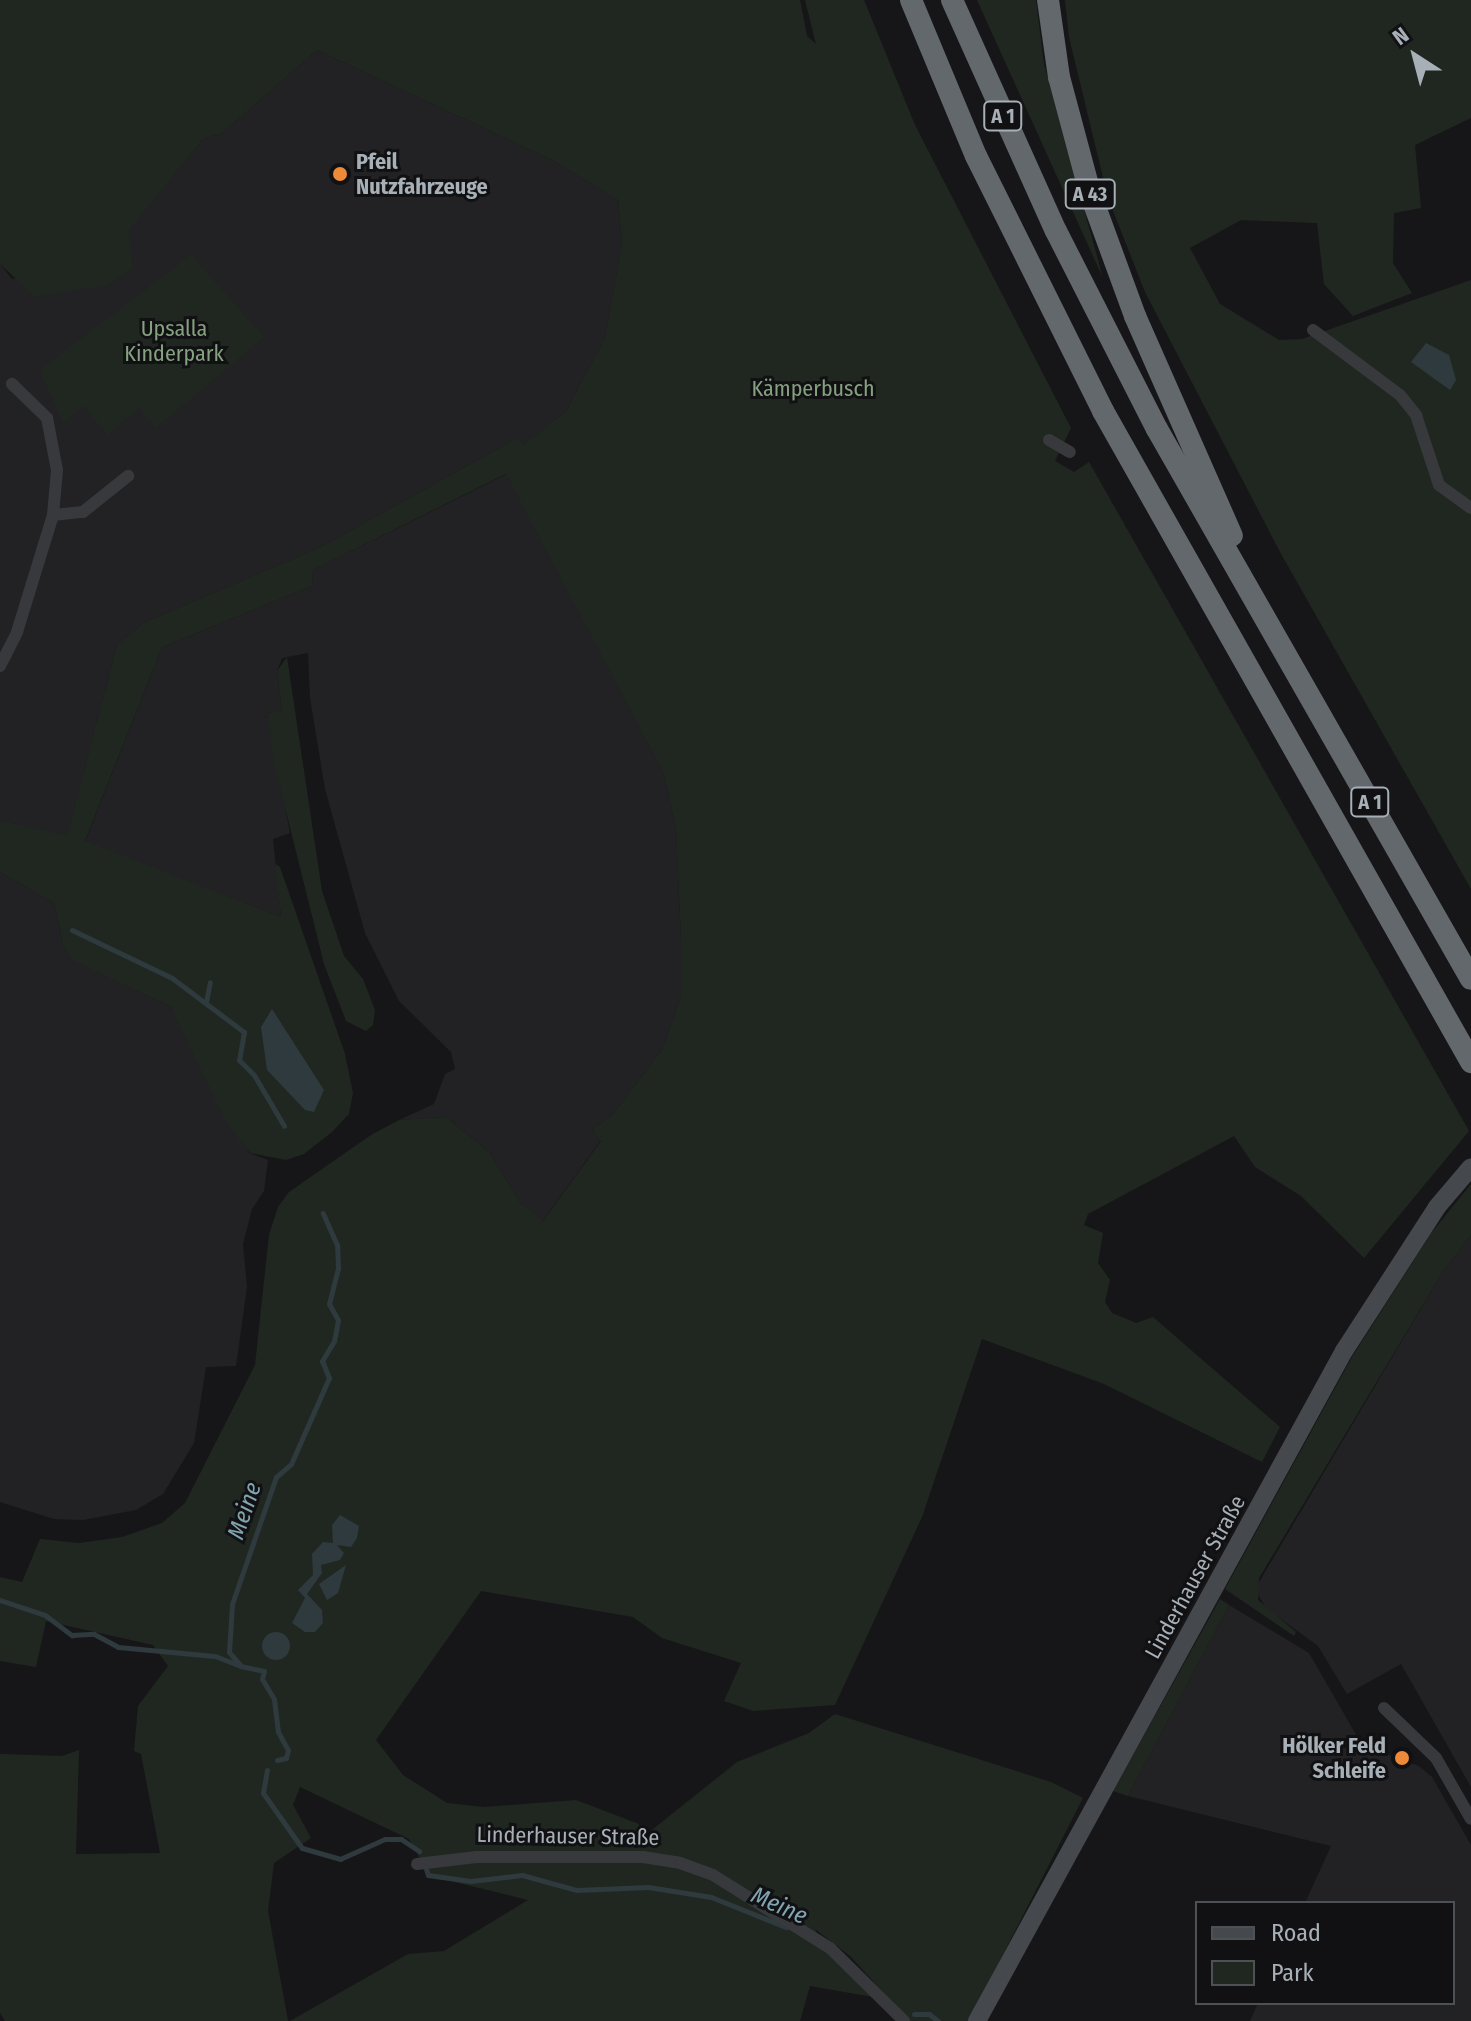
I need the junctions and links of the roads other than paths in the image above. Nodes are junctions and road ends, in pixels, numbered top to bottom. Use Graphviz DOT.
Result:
graph roads {
  1 [pos="911,0"];
  2 [pos="952,0"];
  3 [pos="1048,0"];
  4 [pos="1313,330"];
  5 [pos="12,384"];
  6 [pos="1049,440"];
  7 [pos="1070,452"];
  8 [pos="128,476"];
  9 [pos="1471,508"];
  10 [pos="53,515"];
  11 [pos="1269,625"];
  12 [pos="0,666"];
  13 [pos="1471,979"];
  14 [pos="1471,1062"];
  15 [pos="1471,1167"];
  16 [pos="1384,1708"];
  17 [pos="1471,1819"];
  18 [pos="417,1864"];
  19 [pos="904,2021"];
  20 [pos="977,2021"];
  1 -- 14 [label="highway, A 1"];
  2 -- 11 [label="highway, A 1"];
  3 -- 11 [label="highway, A 43"];
  4 -- 9 [label="street"];
  5 -- 10 [label="street"];
  6 -- 7 [label="street"];
  8 -- 10 [label="street"];
  10 -- 12 [label="street"];
  11 -- 13 [label="highway, A 1"];
  15 -- 20 [label="main road, Linderhauser Straße"];
  16 -- 17 [label="street"];
  18 -- 19 [label="street, Linderhauser Straße"];
}
